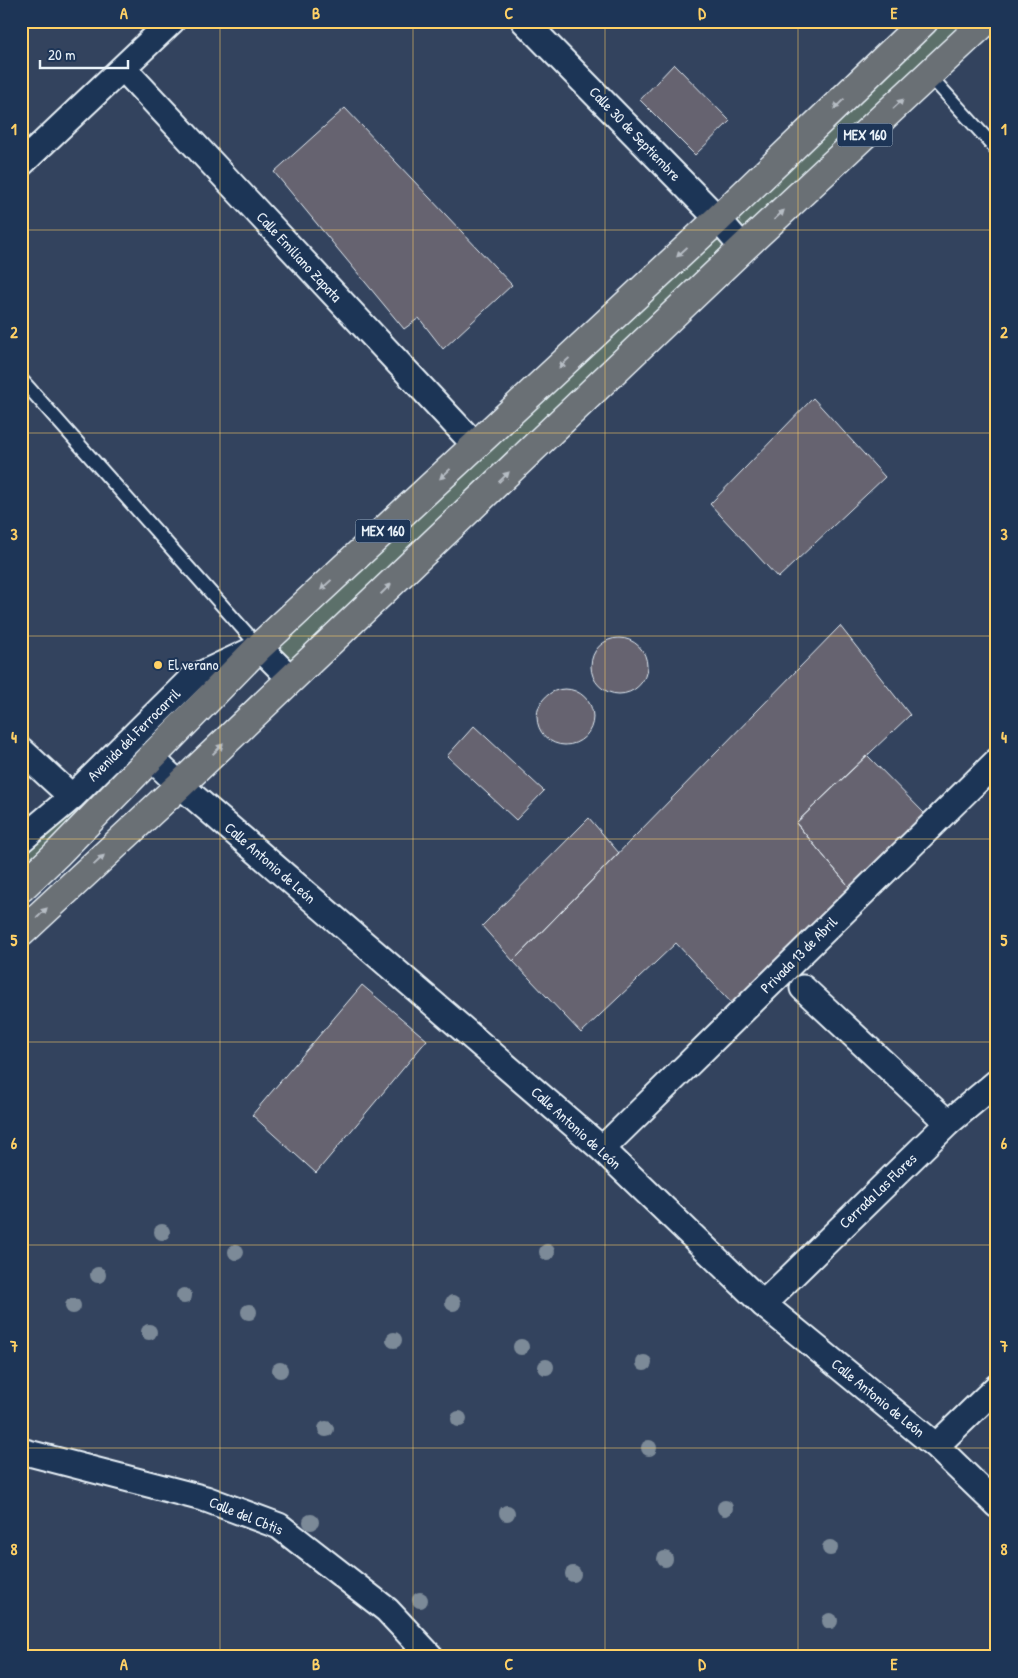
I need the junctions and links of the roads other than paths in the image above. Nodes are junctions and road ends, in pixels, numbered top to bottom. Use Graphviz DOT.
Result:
graph roads {
  1 [pos="172,21"];
  2 [pos="524,21"];
  3 [pos="924,21"];
  4 [pos="986,21"];
  5 [pos="123,68"];
  6 [pos="929,75"];
  7 [pos="997,150"];
  8 [pos="21,164"];
  9 [pos="718,219"];
  10 [pos="744,248"];
  11 [pos="21,380"];
  12 [pos="475,445"];
  13 [pos="259,647"];
  14 [pos="291,679"];
  15 [pos="21,750"];
  16 [pos="150,757"];
  17 [pos="997,761"];
  18 [pos="180,785"];
  19 [pos="72,797"];
  20 [pos="21,840"];
  21 [pos="21,888"];
  22 [pos="21,933"];
  23 [pos="803,988"];
  24 [pos="997,1082"];
  25 [pos="948,1123"];
  26 [pos="602,1149"];
  27 [pos="763,1304"];
  28 [pos="997,1387"];
  29 [pos="936,1446"];
  30 [pos="21,1451"];
  31 [pos="997,1505"];
  32 [pos="431,1657"];
  1 -- 5 [label="street"];
  2 -- 9 [label="street, Calle 30 de Septiembre"];
  3 -- 9 [label="main road, MEX 160, one-way"];
  4 -- 6 [label="main road, MEX 160"];
  5 -- 8 [label="street"];
  5 -- 12 [label="street, Calle Emiliano Zapata"];
  6 -- 7 [label="lane"];
  10 -- 6 [label="main road, MEX 160, one-way"];
  9 -- 10 [label="street, Calle 30 de Septiembre"];
  9 -- 12 [label="main road, MEX 160, one-way"];
  14 -- 10 [label="main road, MEX 160, one-way"];
  11 -- 13 [label="lane"];
  12 -- 13 [label="main road, MEX 160, one-way"];
  13 -- 14 [label="street"];
  13 -- 16 [label="main road, MEX 160"];
  13 -- 19 [label="street, Avenida del Ferrocarril"];
  18 -- 14 [label="main road, MEX 160, one-way"];
  15 -- 19 [label="street"];
  16 -- 18 [label="street, Calle Antonio de León"];
  16 -- 21 [label="main road, MEX 160"];
  17 -- 26 [label="street, Privada 13 de Abril"];
  22 -- 18 [label="main road, MEX 160, one-way"];
  18 -- 26 [label="street, Calle Antonio de León"];
  19 -- 20 [label="street, Avenida del Ferrocarril"];
  23 -- 25 [label="street"];
  24 -- 25 [label="street, Cerrada Las Flores"];
  25 -- 27 [label="street, Cerrada Las Flores"];
  26 -- 27 [label="street, Calle Antonio de León"];
  27 -- 29 [label="street, Calle Antonio de León"];
  28 -- 29 [label="street"];
  29 -- 31 [label="street, Calle Antonio de León"];
  30 -- 32 [label="street, Calle del Cbtis"];
}
